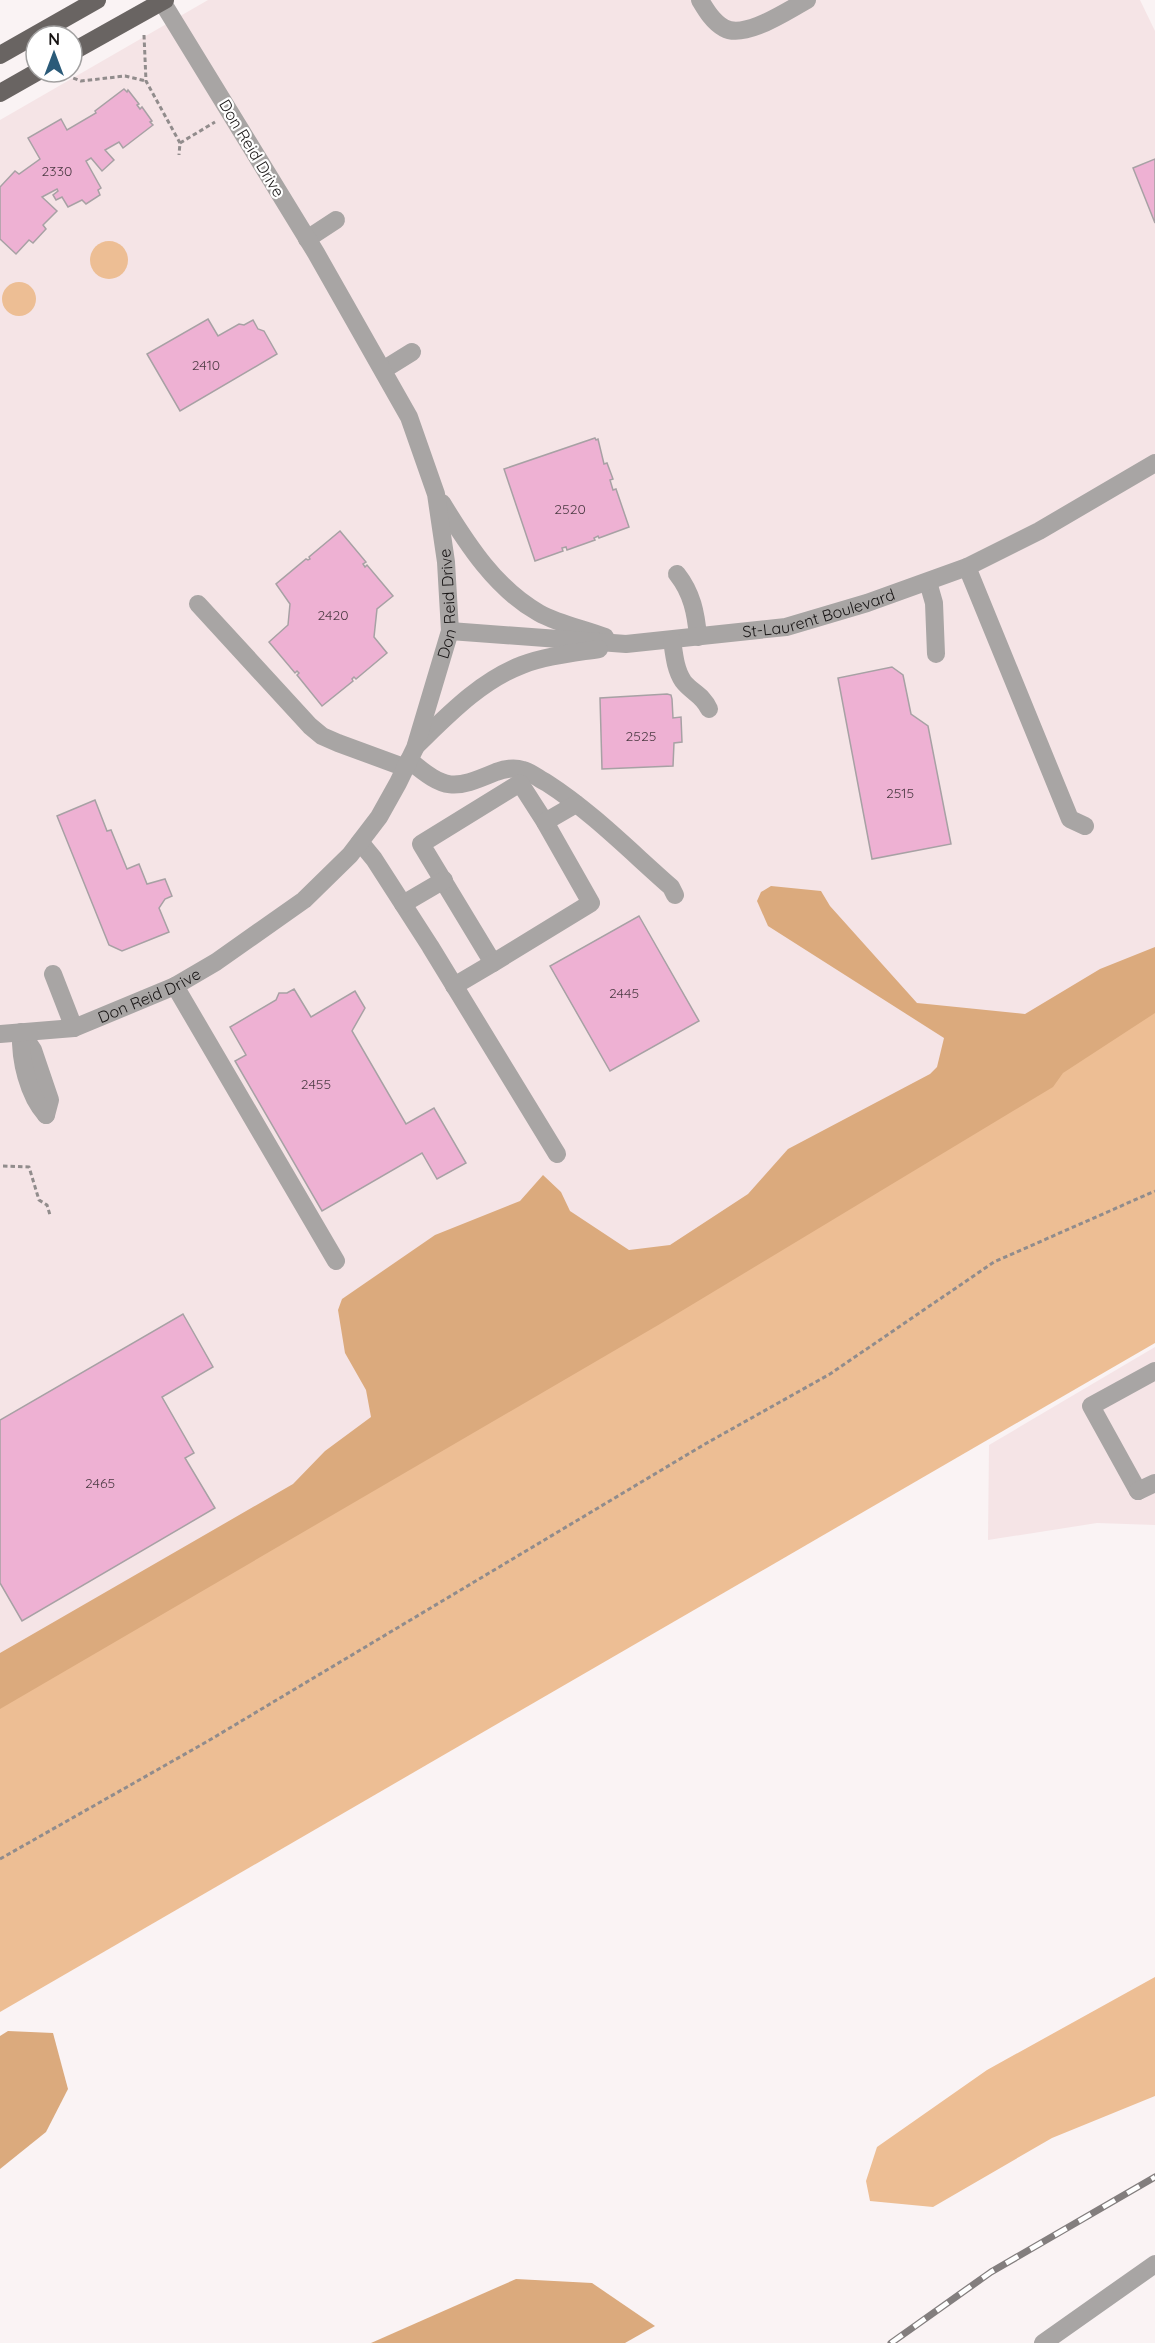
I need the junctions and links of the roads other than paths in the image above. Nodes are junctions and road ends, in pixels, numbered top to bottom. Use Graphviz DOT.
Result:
graph roads {
  1 [pos="97,0"];
  2 [pos="700,0"];
  3 [pos="807,0"];
  4 [pos="163,1"];
  5 [pos="84,45"];
  6 [pos="0,55"];
  7 [pos="24,79"];
  8 [pos="0,93"];
  9 [pos="336,220"];
  10 [pos="307,239"];
  11 [pos="412,352"];
  12 [pos="383,370"];
  13 [pos="1155,463"];
  14 [pos="436,494"];
  15 [pos="967,567"];
  16 [pos="677,574"];
  17 [pos="928,582"];
  18 [pos="198,604"];
  19 [pos="450,632"];
  20 [pos="698,637"];
  21 [pos="672,640"];
  22 [pos="627,645"];
  23 [pos="936,654"];
  24 [pos="709,709"];
  25 [pos="410,758"];
  26 [pos="576,804"];
  27 [pos="545,822"];
  28 [pos="1085,826"];
  29 [pos="360,842"];
  30 [pos="444,880"];
  31 [pos="675,894"];
  32 [pos="403,904"];
  33 [pos="493,963"];
  34 [pos="53,974"];
  35 [pos="175,986"];
  36 [pos="454,986"];
  37 [pos="74,1028"];
  38 [pos="0,1034"];
  39 [pos="557,1154"];
  40 [pos="336,1261"];
  41 [pos="1155,1371"];
  42 [pos="1155,1483"];
  43 [pos="1146,1492"];
  44 [pos="1155,2264"];
  45 [pos="1043,2343"];
  1 -- 6 [label="main road"];
  2 -- 3 [label="street"];
  4 -- 5 [label="main road"];
  4 -- 10 [label="street, Don Reid Drive"];
  7 -- 8 [label="main road"];
  9 -- 10 [label="street"];
  10 -- 12 [label="street, Don Reid Drive"];
  11 -- 12 [label="street"];
  12 -- 14 [label="street, Don Reid Drive"];
  13 -- 15 [label="street, St-Laurent Boulevard"];
  14 -- 19 [label="street, Don Reid Drive"];
  14 -- 22 [label="street"];
  15 -- 17 [label="street, St-Laurent Boulevard"];
  15 -- 28 [label="street"];
  16 -- 20 [label="street"];
  17 -- 20 [label="street, St-Laurent Boulevard"];
  17 -- 23 [label="street"];
  18 -- 25 [label="street"];
  19 -- 22 [label="street, St-Laurent Boulevard"];
  19 -- 25 [label="street, Don Reid Drive"];
  20 -- 21 [label="street, St-Laurent Boulevard"];
  21 -- 22 [label="street, St-Laurent Boulevard"];
  21 -- 24 [label="street"];
  22 -- 25 [label="street"];
  25 -- 26 [label="street"];
  25 -- 29 [label="street, Don Reid Drive"];
  26 -- 27 [label="street"];
  26 -- 31 [label="street"];
  27 -- 30 [label="street"];
  27 -- 33 [label="street"];
  29 -- 32 [label="street"];
  29 -- 35 [label="street, Don Reid Drive"];
  30 -- 32 [label="street"];
  30 -- 33 [label="street"];
  32 -- 36 [label="street"];
  33 -- 36 [label="street"];
  34 -- 37 [label="street"];
  35 -- 37 [label="street, Don Reid Drive"];
  35 -- 40 [label="street"];
  36 -- 39 [label="street"];
  37 -- 38 [label="street, Don Reid Drive"];
  41 -- 43 [label="street"];
  42 -- 43 [label="street"];
  44 -- 45 [label="street"];
}
